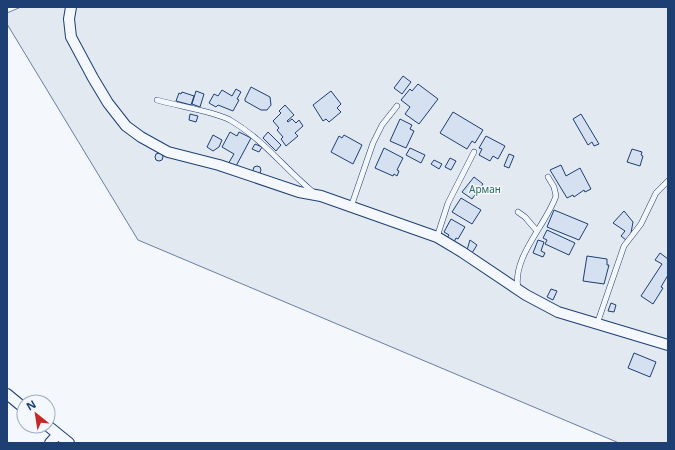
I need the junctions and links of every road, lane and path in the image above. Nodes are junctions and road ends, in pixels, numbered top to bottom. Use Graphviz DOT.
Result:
graph roads {
  1 [pos="71,7"];
  2 [pos="157,100"];
  3 [pos="398,106"];
  4 [pos="474,152"];
  5 [pos="548,177"];
  6 [pos="668,181"];
  7 [pos="317,195"];
  8 [pos="351,207"];
  9 [pos="518,212"];
  10 [pos="537,231"];
  11 [pos="437,237"];
  12 [pos="518,290"];
  13 [pos="597,324"];
  14 [pos="668,345"];
  15 [pos="7,394"];
  16 [pos="16,401"];
  17 [pos="58,434"];
  18 [pos="50,443"];
  19 [pos="69,443"];
  1 -- 7 [label="street"];
  2 -- 7 [label="lane"];
  3 -- 8 [label="lane"];
  4 -- 11 [label="lane"];
  5 -- 10 [label="lane"];
  6 -- 13 [label="lane"];
  7 -- 8 [label="street"];
  8 -- 11 [label="street"];
  9 -- 10 [label="lane"];
  10 -- 12 [label="lane"];
  11 -- 12 [label="street"];
  12 -- 13 [label="street"];
  13 -- 14 [label="street"];
  15 -- 16 [label="street"];
  17 -- 18 [label="street"];
  17 -- 19 [label="street"];
}
